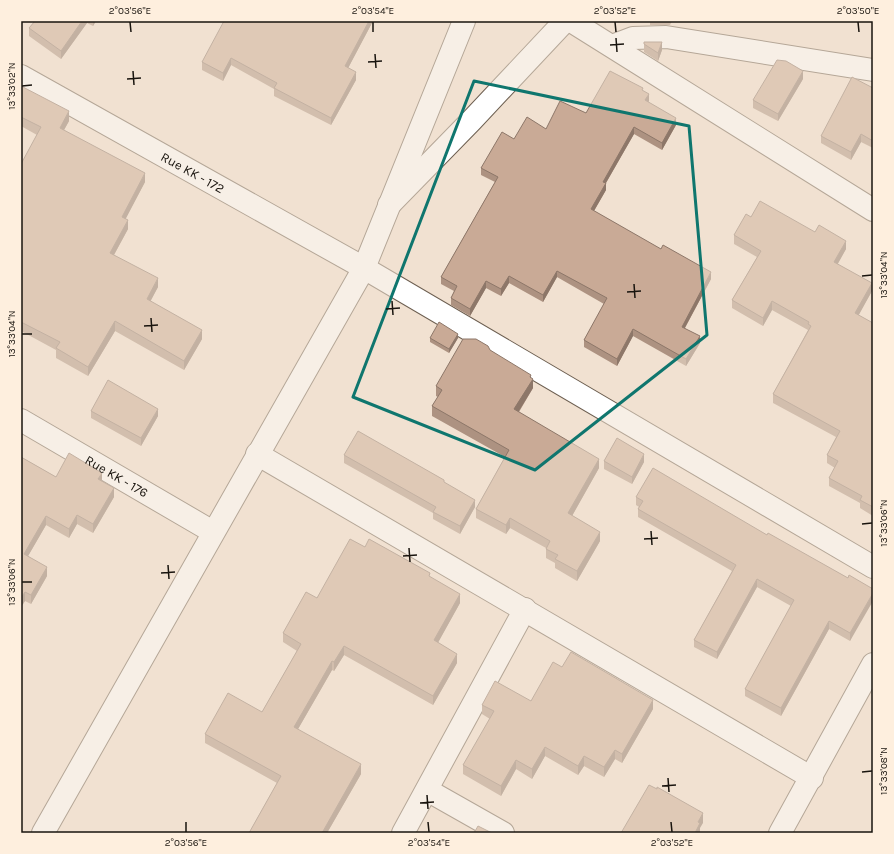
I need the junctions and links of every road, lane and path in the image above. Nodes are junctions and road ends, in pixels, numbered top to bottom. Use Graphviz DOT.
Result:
graph roads {
  1 [pos="464,21"];
  2 [pos="565,21"];
  3 [pos="571,21"];
  4 [pos="612,46"];
  5 [pos="873,70"];
  6 [pos="21,76"];
  7 [pos="389,205"];
  8 [pos="873,210"];
  9 [pos="364,268"];
  10 [pos="21,420"];
  11 [pos="257,454"];
  12 [pos="213,532"];
  13 [pos="873,567"];
  14 [pos="525,609"];
  15 [pos="873,664"];
  16 [pos="812,778"];
  17 [pos="427,790"];
  18 [pos="43,833"];
  19 [pos="402,833"];
  20 [pos="503,833"];
  21 [pos="780,833"];
  1 -- 7 [label="street"];
  2 -- 7 [label="street"];
  3 -- 4 [label="street"];
  4 -- 5 [label="street"];
  4 -- 8 [label="street"];
  6 -- 9 [label="street, Rue KK - 172"];
  7 -- 9 [label="street"];
  9 -- 11 [label="street"];
  9 -- 13 [label="street, Rue KK - 172"];
  10 -- 12 [label="street, Rue KK - 176"];
  11 -- 12 [label="street"];
  11 -- 14 [label="street"];
  12 -- 18 [label="street"];
  14 -- 16 [label="street"];
  14 -- 17 [label="street"];
  15 -- 16 [label="street"];
  16 -- 21 [label="street"];
  17 -- 19 [label="street"];
  17 -- 20 [label="street"];
}
